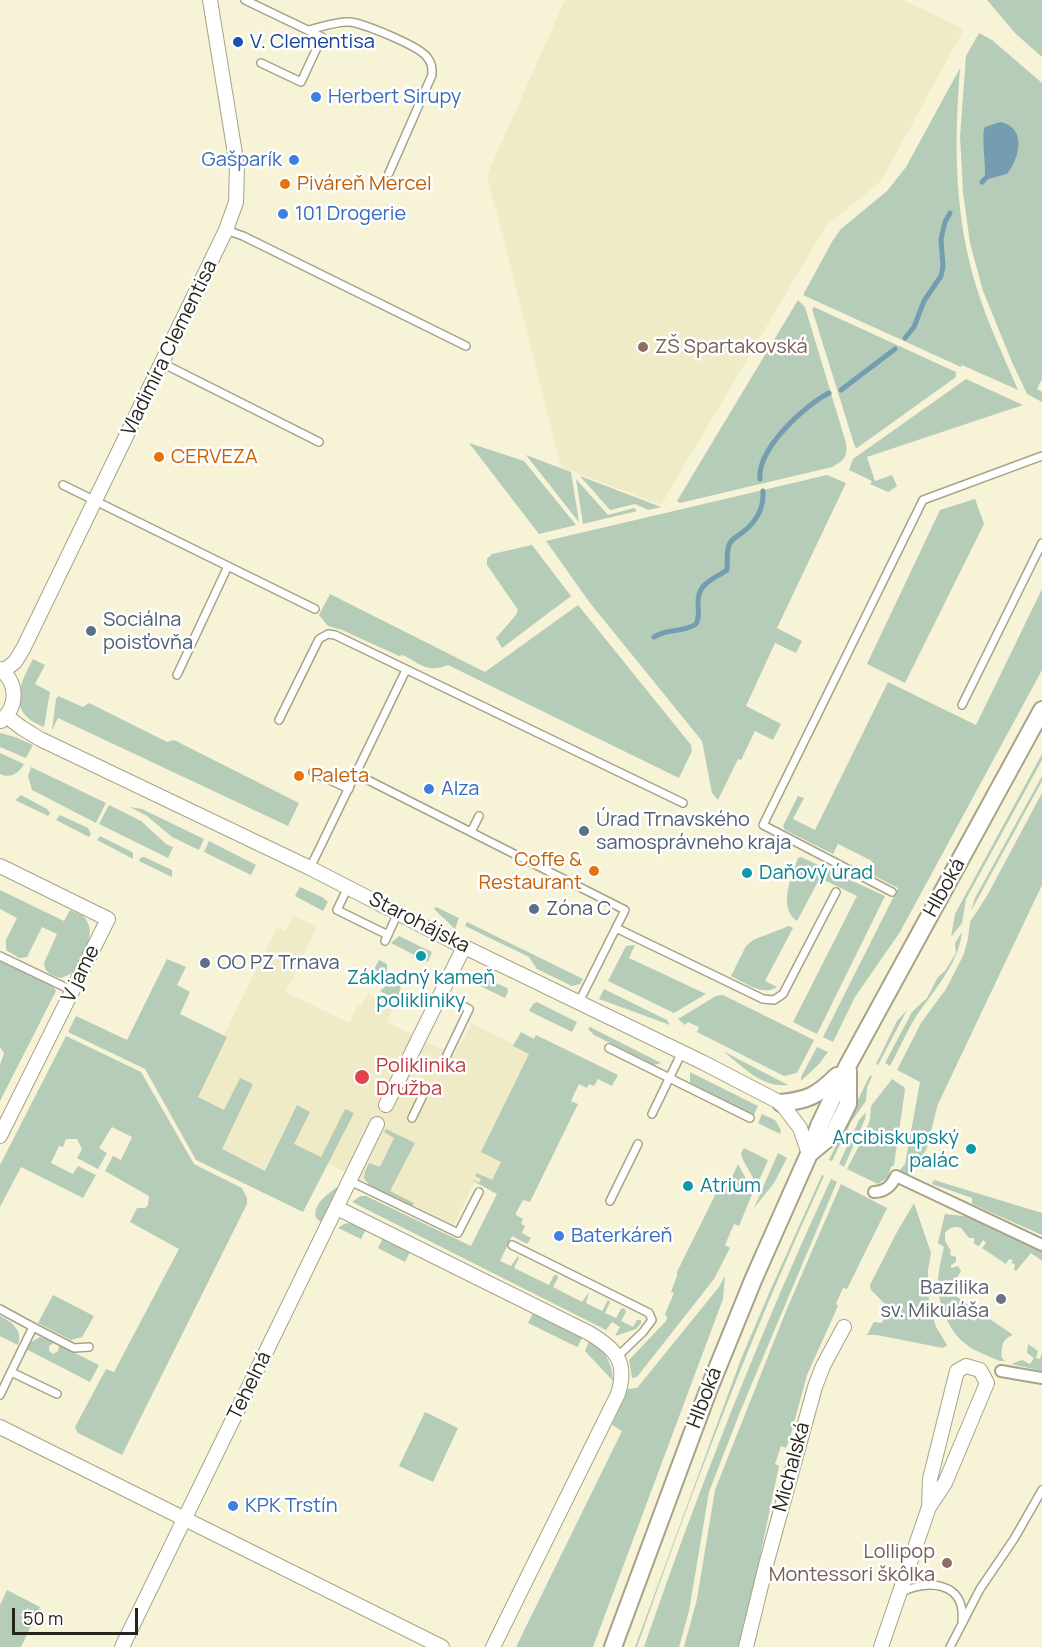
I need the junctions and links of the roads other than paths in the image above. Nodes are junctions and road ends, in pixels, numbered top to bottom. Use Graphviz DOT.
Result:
graph roads {
  1 [pos="245,0"];
  2 [pos="214,1"];
  3 [pos="309,30"];
  4 [pos="261,63"];
  5 [pos="389,173"];
  6 [pos="226,230"];
  7 [pos="466,346"];
  8 [pos="162,363"];
  9 [pos="319,442"];
  10 [pos="1042,456"];
  11 [pos="63,485"];
  12 [pos="96,502"];
  13 [pos="1042,543"];
  14 [pos="228,566"];
  15 [pos="315,609"];
  16 [pos="2,670"];
  17 [pos="406,670"];
  18 [pos="177,675"];
  19 [pos="962,705"];
  20 [pos="1042,710"];
  21 [pos="3,719"];
  22 [pos="279,720"];
  23 [pos="313,772"];
  24 [pos="356,774"];
  25 [pos="349,789"];
  26 [pos="683,803"];
  27 [pos="479,816"];
  28 [pos="471,832"];
  29 [pos="0,866"];
  30 [pos="310,868"];
  31 [pos="348,887"];
  32 [pos="836,892"];
  33 [pos="892,892"];
  34 [pos="398,913"];
  35 [pos="616,928"];
  36 [pos="464,946"];
  37 [pos="0,956"];
  38 [pos="73,991"];
  39 [pos="440,995"];
  40 [pos="579,1002"];
  41 [pos="609,1048"];
  42 [pos="682,1052"];
  43 [pos="447,1055"];
  44 [pos="848,1065"];
  45 [pos="670,1078"];
  46 [pos="423,1095"];
  47 [pos="803,1101"];
  48 [pos="781,1103"];
  49 [pos="386,1105"];
  50 [pos="652,1114"];
  51 [pos="412,1118"];
  52 [pos="750,1118"];
  53 [pos="377,1124"];
  54 [pos="0,1136"];
  55 [pos="638,1144"];
  56 [pos="809,1154"];
  57 [pos="350,1181"];
  58 [pos="479,1192"];
  59 [pos="874,1192"];
  60 [pos="610,1202"];
  61 [pos="337,1208"];
  62 [pos="512,1245"];
  63 [pos="1042,1245"];
  64 [pos="0,1309"];
  65 [pos="33,1327"];
  66 [pos="844,1327"];
  67 [pos="89,1347"];
  68 [pos="618,1356"];
  69 [pos="1001,1371"];
  70 [pos="11,1372"];
  71 [pos="1042,1378"];
  72 [pos="57,1394"];
  73 [pos="0,1395"];
  74 [pos="0,1427"];
  75 [pos="1042,1490"];
  76 [pos="929,1507"];
  77 [pos="185,1519"];
  78 [pos="900,1593"];
  79 [pos="962,1626"];
  80 [pos="122,1647"];
  81 [pos="442,1647"];
  82 [pos="493,1647"];
  83 [pos="613,1647"];
  84 [pos="746,1647"];
  85 [pos="881,1647"];
  86 [pos="950,1647"];
  1 -- 3 [label="lane"];
  2 -- 6 [label="street, Vladimíra Clementisa"];
  3 -- 4 [label="lane"];
  3 -- 5 [label="lane"];
  6 -- 7 [label="lane"];
  6 -- 8 [label="street, Vladimíra Clementisa"];
  8 -- 9 [label="lane"];
  8 -- 12 [label="street, Vladimíra Clementisa"];
  10 -- 33 [label="lane"];
  11 -- 12 [label="lane"];
  12 -- 14 [label="lane"];
  12 -- 16 [label="street, Vladimíra Clementisa"];
  13 -- 19 [label="lane"];
  14 -- 15 [label="lane"];
  14 -- 18 [label="lane"];
  16 -- 21 [label="street"];
  17 -- 22 [label="lane"];
  17 -- 24 [label="lane"];
  17 -- 26 [label="lane"];
  20 -- 44 [label="street, Hlboká"];
  21 -- 30 [label="street, Starohájska"];
  23 -- 25 [label="lane"];
  24 -- 25 [label="lane"];
  24 -- 28 [label="lane"];
  25 -- 30 [label="lane"];
  27 -- 28 [label="lane"];
  28 -- 35 [label="lane"];
  29 -- 38 [label="street, V jame"];
  30 -- 31 [label="street, Starohájska"];
  31 -- 34 [label="street, Starohájska"];
  31 -- 34 [label="lane"];
  32 -- 35 [label="lane"];
  34 -- 36 [label="street, Starohájska"];
  35 -- 40 [label="lane"];
  36 -- 39 [label="street"];
  36 -- 40 [label="street, Starohájska"];
  37 -- 38 [label="lane"];
  38 -- 54 [label="street, V jame"];
  39 -- 43 [label="lane"];
  39 -- 49 [label="street"];
  40 -- 42 [label="street, Starohájska"];
  41 -- 45 [label="lane"];
  42 -- 45 [label="lane"];
  42 -- 48 [label="street, Starohájska"];
  44 -- 47 [label="street, Hlboká"];
  44 -- 56 [label="street, Hlboká"];
  45 -- 50 [label="lane"];
  45 -- 52 [label="lane"];
  46 -- 51 [label="lane"];
  47 -- 48 [label="street, Hlboká"];
  47 -- 56 [label="street, Hlboká"];
  48 -- 56 [label="street, Starohájska"];
  53 -- 57 [label="street, Tehelná"];
  55 -- 60 [label="lane"];
  56 -- 83 [label="street, Hlboká"];
  57 -- 58 [label="lane"];
  57 -- 61 [label="street, Tehelná"];
  59 -- 63 [label="street"];
  61 -- 68 [label="street"];
  61 -- 77 [label="street, Tehelná"];
  62 -- 68 [label="lane"];
  64 -- 65 [label="lane"];
  65 -- 67 [label="lane"];
  65 -- 70 [label="lane"];
  66 -- 84 [label="street, Michalská"];
  68 -- 82 [label="street"];
  69 -- 71 [label="street"];
  70 -- 72 [label="lane"];
  70 -- 73 [label="lane"];
  74 -- 77 [label="street"];
  75 -- 79 [label="lane"];
  76 -- 76 [label="street"];
  76 -- 78 [label="street"];
  77 -- 80 [label="street, Tehelná"];
  77 -- 81 [label="street"];
  78 -- 79 [label="lane"];
  78 -- 85 [label="street"];
  79 -- 86 [label="lane"];
}
